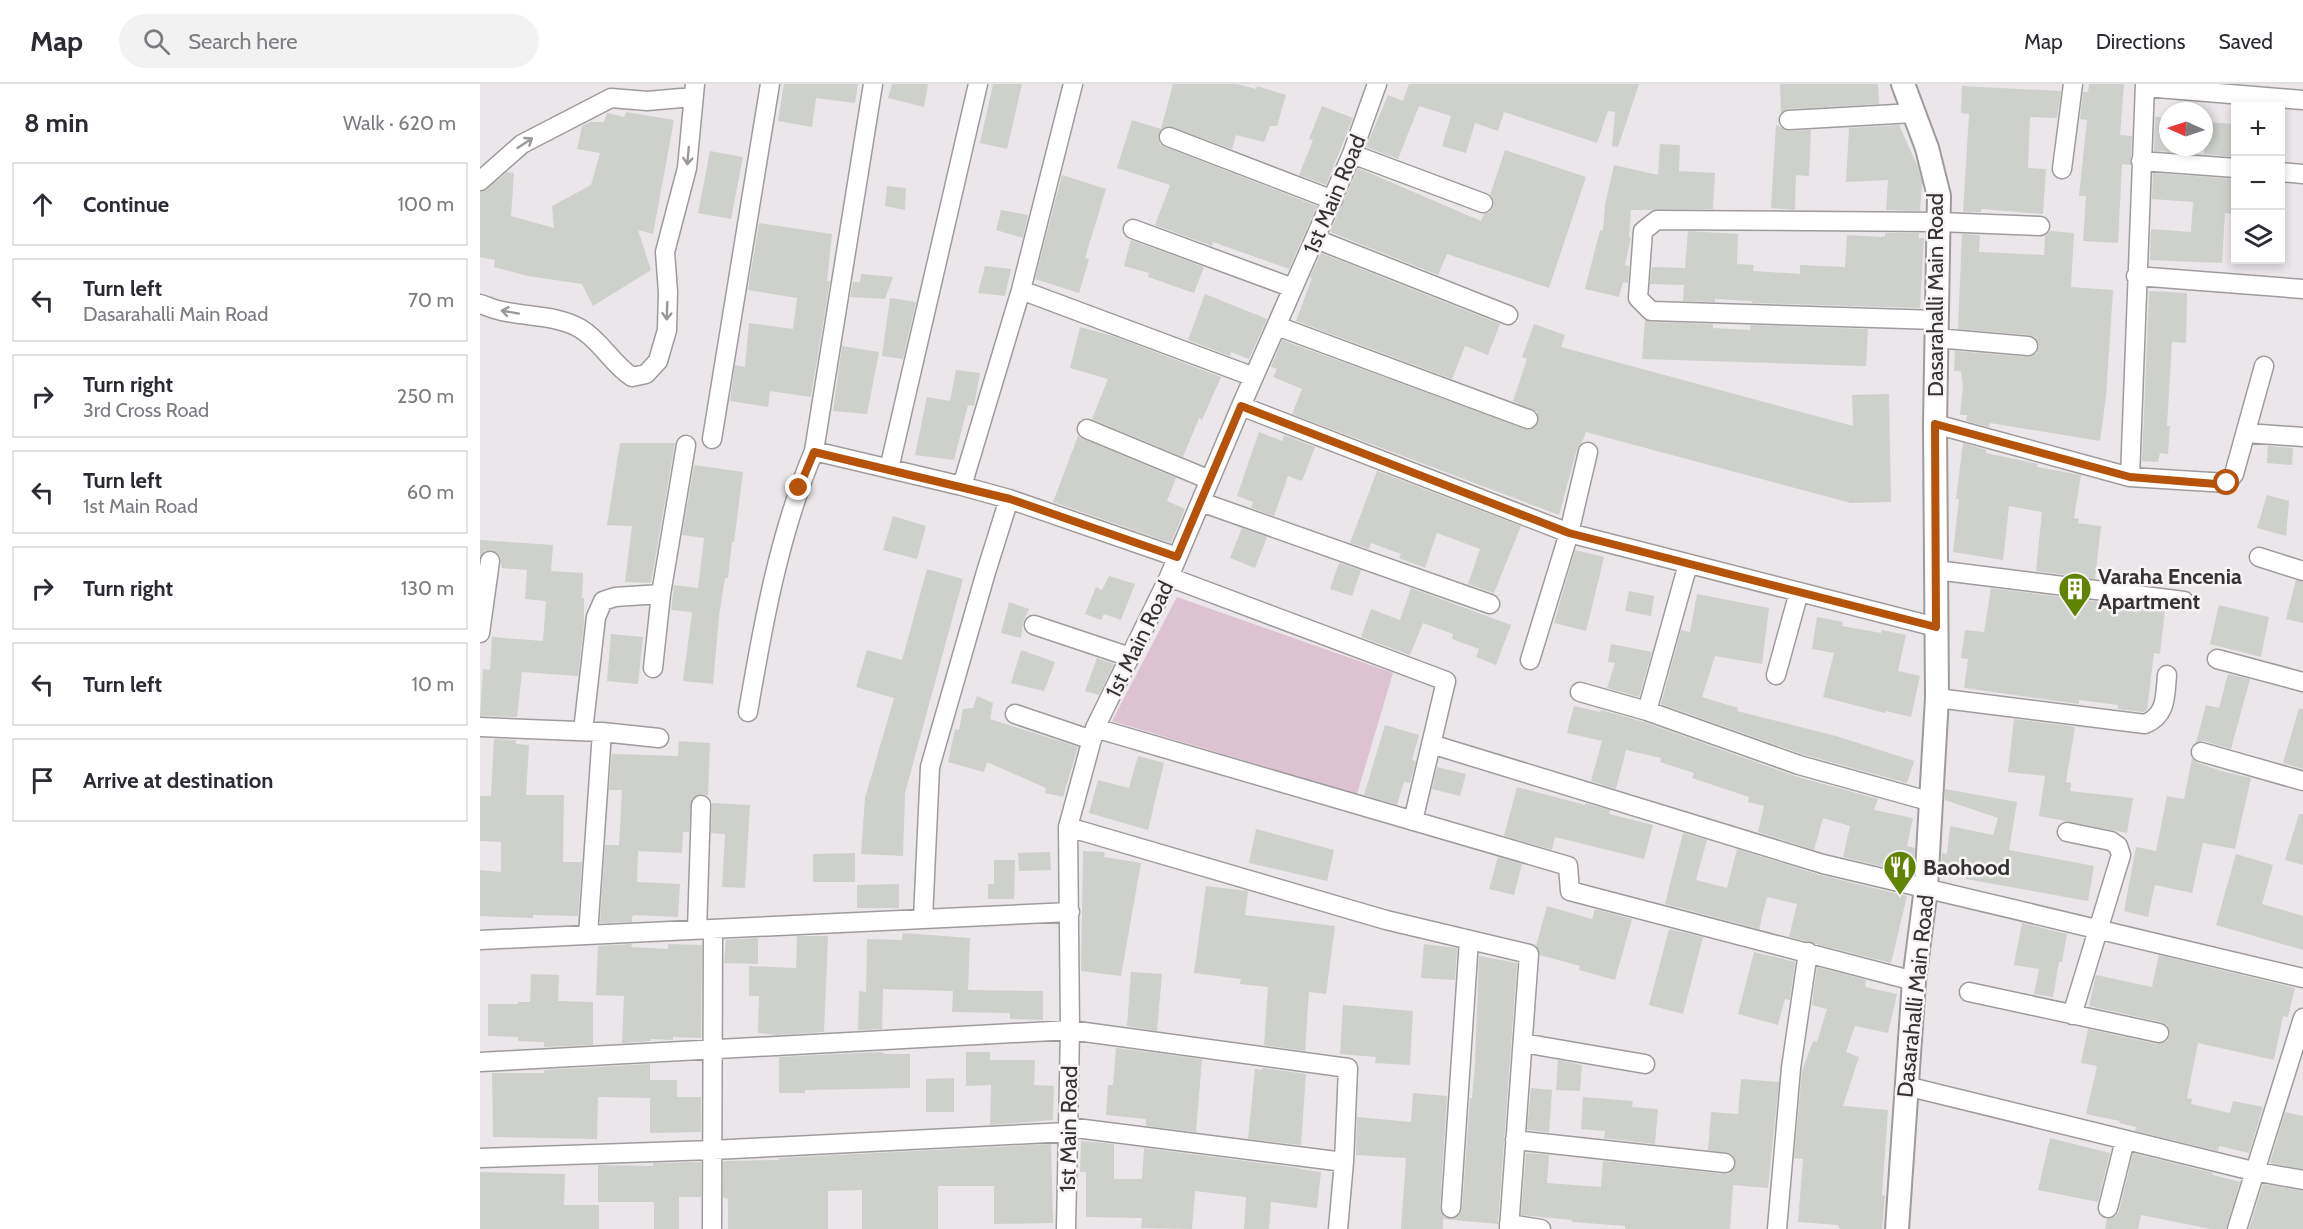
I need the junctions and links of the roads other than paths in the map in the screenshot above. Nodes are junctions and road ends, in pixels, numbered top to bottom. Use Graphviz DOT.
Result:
graph roads {
  1 [pos="770,84"];
  2 [pos="873,84"];
  3 [pos="978,84"];
  4 [pos="1073,84"];
  5 [pos="1377,84"];
  6 [pos="1903,84"];
  7 [pos="2073,84"];
  8 [pos="2145,86"];
  9 [pos="694,91"];
  10 [pos="657,92"];
  11 [pos="2303,100"];
  12 [pos="1914,113"];
  13 [pos="1789,120"];
  14 [pos="1169,137"];
  15 [pos="1352,154"];
  16 [pos="2141,161"];
  17 [pos="2231,168"];
  18 [pos="2062,169"];
  19 [pos="2285,172"];
  20 [pos="2303,174"];
  21 [pos="480,181"];
  22 [pos="1333,200"];
  23 [pos="1483,203"];
  24 [pos="1939,222"];
  25 [pos="2040,226"];
  26 [pos="1133,229"];
  27 [pos="1316,239"];
  28 [pos="2136,276"];
  29 [pos="1293,288"];
  30 [pos="2303,289"];
  31 [pos="1021,290"];
  32 [pos="480,304"];
  33 [pos="1508,315"];
  34 [pos="1277,326"];
  35 [pos="1936,329"];
  36 [pos="2028,346"];
  37 [pos="2264,366"];
  38 [pos="1254,377"];
  39 [pos="1241,406"];
  40 [pos="1528,419"];
  41 [pos="1935,424"];
  42 [pos="1087,429"];
  43 [pos="2246,433"];
  44 [pos="2303,437"];
  45 [pos="712,439"];
  46 [pos="686,445"];
  47 [pos="814,452"];
  48 [pos="1588,452"];
  49 [pos="889,469"];
  50 [pos="2130,477"];
  51 [pos="1210,480"];
  52 [pos="962,486"];
  53 [pos="1010,499"];
  54 [pos="1201,502"];
  55 [pos="1569,533"];
  56 [pos="1177,557"];
  57 [pos="2259,557"];
  58 [pos="490,561"];
  59 [pos="1688,564"];
  60 [pos="1936,570"];
  61 [pos="2303,571"];
  62 [pos="1170,577"];
  63 [pos="1798,592"];
  64 [pos="661,594"];
  65 [pos="2184,601"];
  66 [pos="1490,604"];
  67 [pos="1034,625"];
  68 [pos="1936,627"];
  69 [pos="480,633"];
  70 [pos="1130,657"];
  71 [pos="2217,659"];
  72 [pos="1530,660"];
  73 [pos="653,668"];
  74 [pos="1776,675"];
  75 [pos="2168,675"];
  76 [pos="2303,682"];
  77 [pos="1580,692"];
  78 [pos="1937,698"];
  79 [pos="1647,711"];
  80 [pos="748,712"];
  81 [pos="1015,714"];
  82 [pos="480,727"];
  83 [pos="592,731"];
  84 [pos="1093,734"];
  85 [pos="659,738"];
  86 [pos="1431,744"];
  87 [pos="2201,752"];
  88 [pos="2303,782"];
  89 [pos="1932,802"];
  90 [pos="701,805"];
  91 [pos="1413,821"];
  92 [pos="1068,827"];
  93 [pos="2067,832"];
  94 [pos="1926,888"];
  95 [pos="1070,912"];
  96 [pos="924,919"];
  97 [pos="2100,928"];
  98 [pos="705,929"];
  99 [pos="588,935"];
  100 [pos="480,940"];
  101 [pos="1469,940"];
  102 [pos="1808,952"];
  103 [pos="2303,978"];
  104 [pos="1914,981"];
  105 [pos="1969,992"];
  106 [pos="2072,1015"];
  107 [pos="2303,1018"];
  108 [pos="1070,1030"];
  109 [pos="2159,1033"];
  110 [pos="1523,1043"];
  111 [pos="712,1048"];
  112 [pos="480,1062"];
  113 [pos="1645,1064"];
  114 [pos="1906,1086"];
  115 [pos="1068,1130"];
  116 [pos="1515,1140"];
  117 [pos="2125,1140"];
  118 [pos="712,1150"];
  119 [pos="480,1158"];
  120 [pos="1344,1162"];
  121 [pos="1725,1163"];
  122 [pos="2253,1171"];
  123 [pos="2303,1180"];
  124 [pos="1451,1208"];
  125 [pos="2108,1208"];
  126 [pos="1509,1227"];
  127 [pos="712,1229"];
  128 [pos="1066,1229"];
  129 [pos="1338,1229"];
  130 [pos="1541,1229"];
  131 [pos="1777,1229"];
  132 [pos="1897,1229"];
  133 [pos="2237,1229"];
  1 -- 45 [label="street"];
  2 -- 47 [label="street"];
  3 -- 49 [label="street"];
  4 -- 31 [label="street"];
  5 -- 15 [label="street, 1st Main Road"];
  6 -- 12 [label="street, Dasarahalli Main Road"];
  7 -- 18 [label="street"];
  8 -- 11 [label="street"];
  8 -- 16 [label="street"];
  9 -- 10 [label="street"];
  9 -- 32 [label="street, one-way"];
  21 -- 10 [label="street, one-way"];
  12 -- 13 [label="street"];
  12 -- 24 [label="street, Dasarahalli Main Road"];
  14 -- 22 [label="street"];
  15 -- 22 [label="street, 1st Main Road"];
  15 -- 23 [label="street"];
  16 -- 17 [label="street"];
  16 -- 28 [label="street"];
  19 -- 20 [label="street"];
  22 -- 27 [label="street, 1st Main Road"];
  24 -- 25 [label="street"];
  24 -- 35 [label="street, Dasarahalli Main Road"];
  24 -- 35 [label="street"];
  26 -- 29 [label="street"];
  27 -- 29 [label="street, 1st Main Road"];
  27 -- 33 [label="street"];
  28 -- 30 [label="street"];
  28 -- 50 [label="street"];
  29 -- 34 [label="street, 1st Main Road"];
  31 -- 38 [label="street"];
  31 -- 52 [label="street"];
  34 -- 38 [label="street, 1st Main Road"];
  34 -- 40 [label="street"];
  35 -- 36 [label="street"];
  35 -- 41 [label="street, Dasarahalli Main Road"];
  37 -- 43 [label="street"];
  38 -- 39 [label="street, 1st Main Road"];
  39 -- 51 [label="street, 1st Main Road"];
  39 -- 55 [label="street"];
  41 -- 50 [label="street"];
  41 -- 60 [label="street, Dasarahalli Main Road"];
  42 -- 51 [label="street"];
  43 -- 44 [label="street"];
  43 -- 50 [label="street"];
  46 -- 64 [label="street"];
  47 -- 49 [label="street"];
  47 -- 80 [label="street"];
  48 -- 55 [label="street"];
  49 -- 52 [label="street"];
  51 -- 54 [label="street, 1st Main Road"];
  52 -- 53 [label="street"];
  53 -- 56 [label="street"];
  53 -- 96 [label="street"];
  54 -- 56 [label="street, 1st Main Road"];
  54 -- 66 [label="street"];
  55 -- 59 [label="street"];
  55 -- 72 [label="street"];
  56 -- 62 [label="street, 1st Main Road"];
  57 -- 61 [label="street"];
  58 -- 69 [label="street"];
  59 -- 63 [label="street"];
  59 -- 79 [label="street"];
  60 -- 65 [label="street"];
  60 -- 68 [label="street, Dasarahalli Main Road"];
  62 -- 70 [label="street, 1st Main Road"];
  62 -- 86 [label="street"];
  63 -- 68 [label="street"];
  63 -- 74 [label="street"];
  64 -- 73 [label="street"];
  64 -- 83 [label="street"];
  67 -- 70 [label="street"];
  68 -- 78 [label="street, Dasarahalli Main Road"];
  70 -- 84 [label="street, 1st Main Road"];
  71 -- 76 [label="street"];
  75 -- 78 [label="street"];
  77 -- 79 [label="street"];
  78 -- 89 [label="street, Dasarahalli Main Road"];
  79 -- 89 [label="street"];
  81 -- 84 [label="street"];
  82 -- 83 [label="street"];
  83 -- 85 [label="street"];
  83 -- 99 [label="street"];
  84 -- 91 [label="street"];
  84 -- 92 [label="street, 1st Main Road"];
  86 -- 91 [label="street"];
  86 -- 94 [label="street"];
  87 -- 88 [label="street"];
  89 -- 94 [label="street, Dasarahalli Main Road"];
  90 -- 98 [label="street"];
  91 -- 102 [label="street"];
  92 -- 95 [label="street, 1st Main Road"];
  92 -- 101 [label="street"];
  93 -- 97 [label="street"];
  94 -- 97 [label="street"];
  94 -- 104 [label="street, Dasarahalli Main Road"];
  95 -- 96 [label="street"];
  95 -- 108 [label="street, 1st Main Road"];
  96 -- 98 [label="street"];
  97 -- 103 [label="street"];
  97 -- 106 [label="street"];
  98 -- 99 [label="street"];
  98 -- 111 [label="street"];
  99 -- 100 [label="street"];
  101 -- 110 [label="street"];
  101 -- 124 [label="street"];
  102 -- 104 [label="street"];
  102 -- 131 [label="street"];
  104 -- 114 [label="street, Dasarahalli Main Road"];
  105 -- 106 [label="street"];
  106 -- 109 [label="street"];
  107 -- 122 [label="street"];
  108 -- 111 [label="street"];
  108 -- 115 [label="street, 1st Main Road"];
  108 -- 120 [label="street"];
  110 -- 113 [label="street"];
  110 -- 116 [label="street"];
  111 -- 112 [label="street"];
  111 -- 118 [label="street"];
  114 -- 117 [label="street"];
  114 -- 132 [label="street, Dasarahalli Main Road"];
  115 -- 118 [label="street"];
  115 -- 120 [label="street"];
  115 -- 128 [label="street, 1st Main Road"];
  116 -- 121 [label="street"];
  116 -- 126 [label="street"];
  117 -- 122 [label="street"];
  117 -- 125 [label="street"];
  118 -- 119 [label="street"];
  118 -- 127 [label="street"];
  120 -- 129 [label="street"];
  122 -- 123 [label="street"];
  122 -- 133 [label="street"];
  126 -- 130 [label="street"];
}
